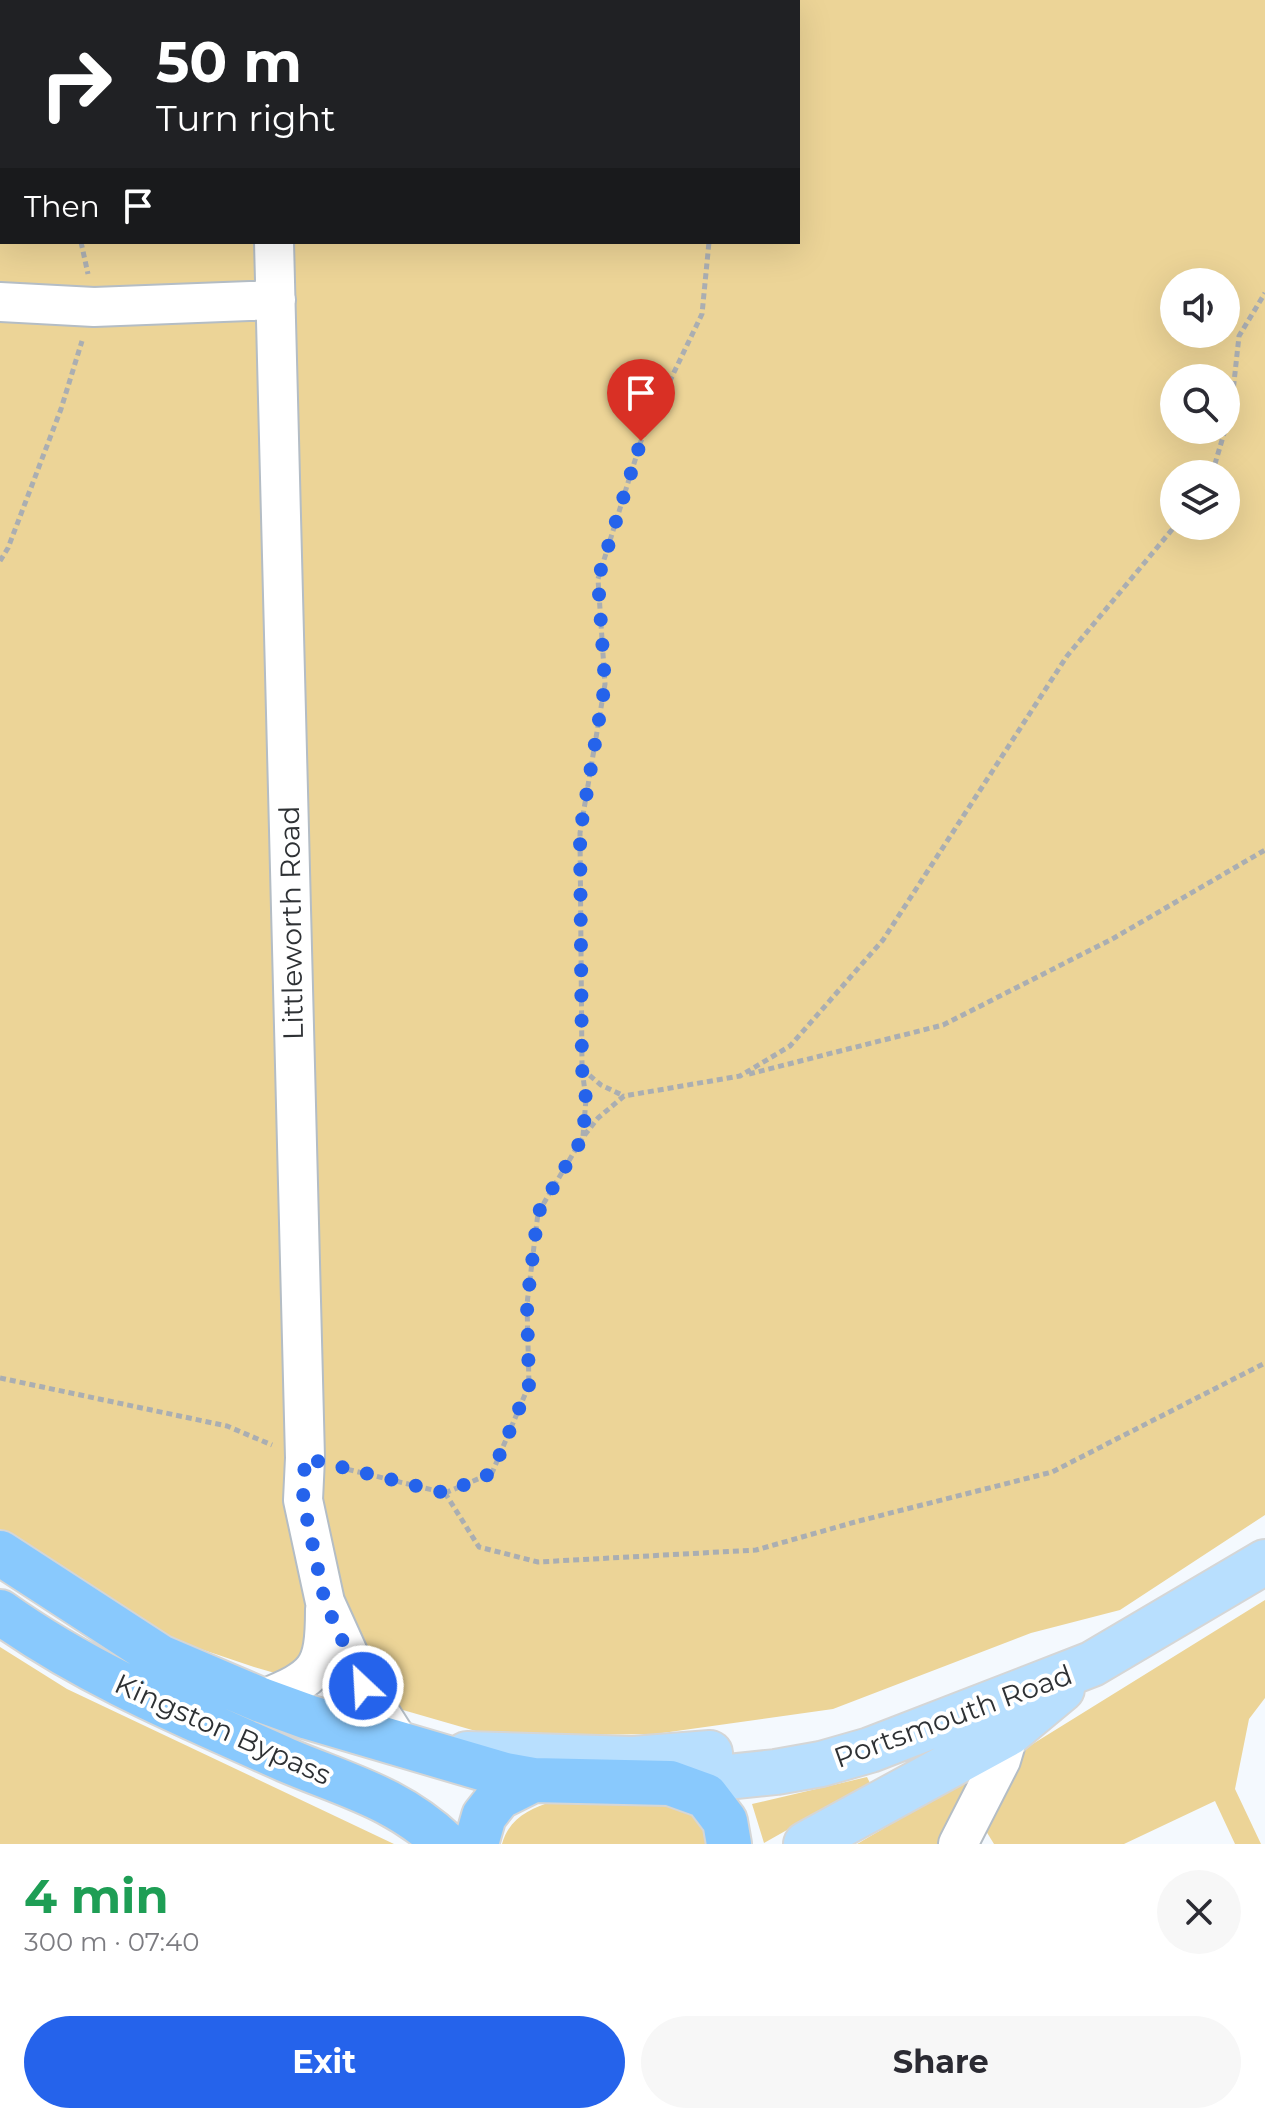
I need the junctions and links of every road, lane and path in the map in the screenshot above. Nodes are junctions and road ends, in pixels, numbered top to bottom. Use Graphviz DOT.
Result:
graph roads {
  1 [pos="274,244"];
  2 [pos="709,244"];
  3 [pos="1265,293"];
  4 [pos="276,300"];
  5 [pos="0,302"];
  6 [pos="94,307"];
  7 [pos="1236,364"];
  8 [pos="1163,540"];
  9 [pos="0,561"];
  10 [pos="1265,850"];
  11 [pos="582,1069"];
  12 [pos="740,1076"];
  13 [pos="624,1096"];
  14 [pos="583,1137"];
  15 [pos="1265,1363"];
  16 [pos="0,1378"];
  17 [pos="305,1458"];
  18 [pos="445,1493"];
  19 [pos="0,1553"];
  20 [pos="1265,1562"];
  21 [pos="325,1602"];
  22 [pos="0,1612"];
  23 [pos="1092,1664"];
  24 [pos="261,1700"];
  25 [pos="954,1716"];
  26 [pos="1009,1733"];
  27 [pos="415,1748"];
  28 [pos="533,1780"];
  29 [pos="670,1783"];
  30 [pos="446,1844"];
  31 [pos="476,1844"];
  32 [pos="729,1844"];
  33 [pos="806,1844"];
  34 [pos="958,1844"];
  1 -- 4 [label="street, Littleworth Road"];
  2 -- 11 [label="path"];
  3 -- 7 [label="path"];
  4 -- 6 [label="street"];
  4 -- 17 [label="street, Littleworth Road"];
  5 -- 6 [label="street"];
  6 -- 9 [label="path"];
  8 -- 12 [label="path"];
  10 -- 12 [label="path"];
  11 -- 13 [label="path"];
  11 -- 14 [label="path"];
  12 -- 13 [label="path"];
  13 -- 14 [label="path"];
  14 -- 18 [label="path"];
  15 -- 18 [label="path"];
  16 -- 17 [label="path"];
  17 -- 18 [label="path"];
  17 -- 21 [label="street, Littleworth Road"];
  19 -- 24 [label="highway, Kingston Bypass"];
  20 -- 23 [label="main road, Portsmouth Road"];
  21 -- 24 [label="street, Littleworth Road"];
  21 -- 27 [label="street, Littleworth Road"];
  22 -- 30 [label="highway, Kingston Bypass"];
  23 -- 25 [label="main road, Portsmouth Road"];
  23 -- 26 [label="main road, Portsmouth Road"];
  24 -- 27 [label="highway, Kingston Bypass"];
  25 -- 27 [label="main road"];
  25 -- 29 [label="main road, Portsmouth Road"];
  26 -- 33 [label="main road, Portsmouth Road"];
  26 -- 34 [label="street"];
  27 -- 28 [label="highway, Kingston Bypass"];
  28 -- 29 [label="highway, Kingston Bypass"];
  28 -- 31 [label="highway"];
  29 -- 32 [label="highway, Kingston Bypass"];
}
